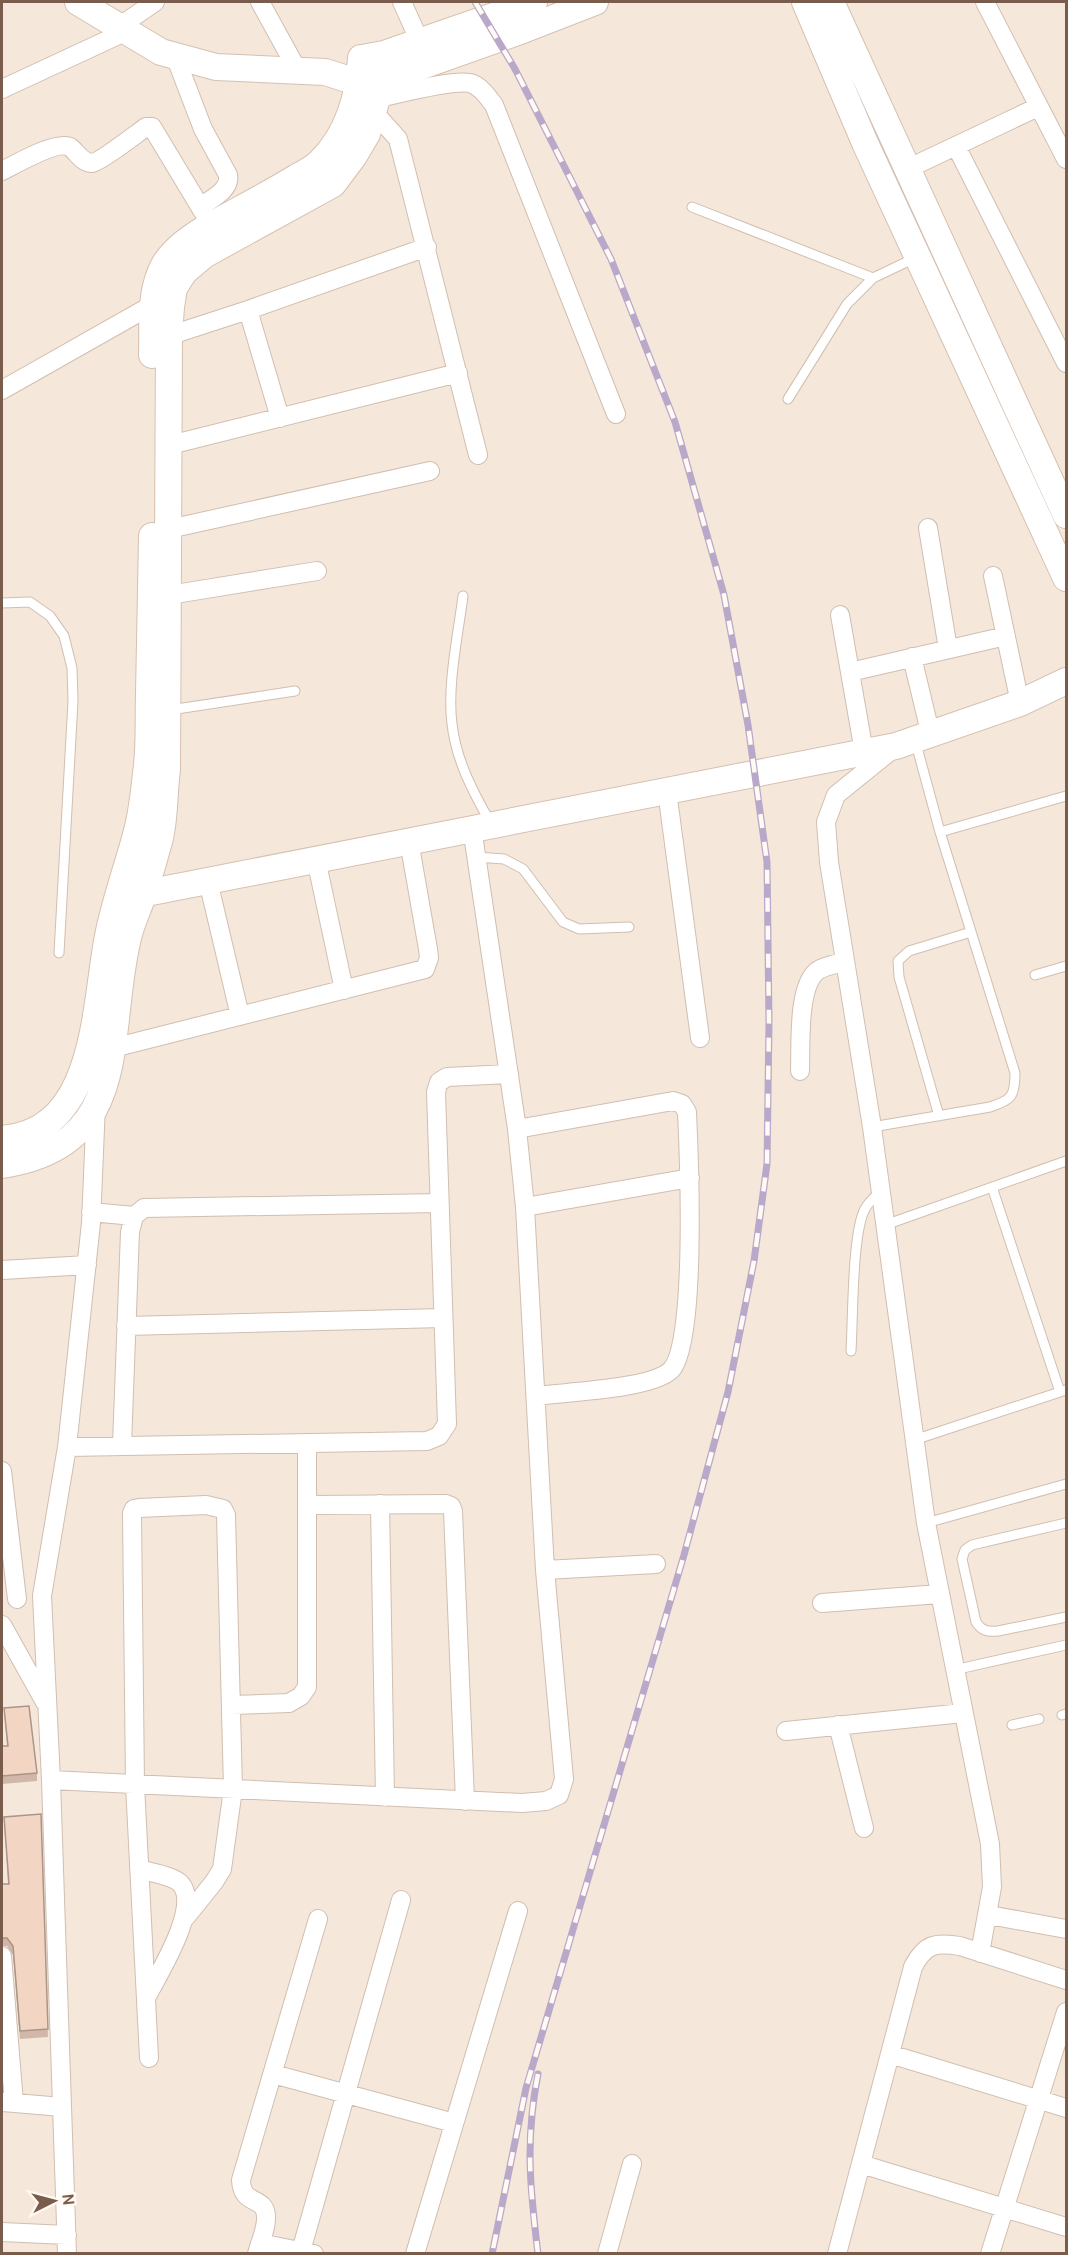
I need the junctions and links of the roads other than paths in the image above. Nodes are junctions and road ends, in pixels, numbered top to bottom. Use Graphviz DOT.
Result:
graph roads {
  1 [pos="78,2"];
  2 [pos="155,2"];
  3 [pos="260,2"];
  4 [pos="402,2"];
  5 [pos="534,2"];
  6 [pos="590,2"];
  7 [pos="805,2"];
  8 [pos="831,2"];
  9 [pos="985,2"];
  10 [pos="123,29"];
  11 [pos="420,42"];
  12 [pos="175,56"];
  13 [pos="372,56"];
  14 [pos="298,71"];
  15 [pos="325,72"];
  16 [pos="2,89"];
  17 [pos="369,96"];
  18 [pos="1038,107"];
  19 [pos="956,146"];
  20 [pos="1066,159"];
  21 [pos="907,169"];
  22 [pos="2,171"];
  23 [pos="692,207"];
  24 [pos="206,216"];
  25 [pos="427,247"];
  26 [pos="917,257"];
  27 [pos="873,278"];
  28 [pos="164,298"];
  29 [pos="248,310"];
  30 [pos="161,338"];
  31 [pos="1066,363"];
  32 [pos="458,373"];
  33 [pos="2,390"];
  34 [pos="788,399"];
  35 [pos="616,414"];
  36 [pos="280,418"];
  37 [pos="170,445"];
  38 [pos="478,454"];
  39 [pos="430,471"];
  40 [pos="1063,498"];
  41 [pos="928,528"];
  42 [pos="169,529"];
  43 [pos="317,571"];
  44 [pos="993,576"];
  45 [pos="1066,578"];
  46 [pos="169,595"];
  47 [pos="463,596"];
  48 [pos="2,603"];
  49 [pos="840,615"];
  50 [pos="1006,636"];
  51 [pos="948,649"];
  52 [pos="912,657"];
  53 [pos="850,672"];
  54 [pos="1065,680"];
  55 [pos="295,691"];
  56 [pos="1020,703"];
  57 [pos="167,710"];
  58 [pos="914,741"];
  59 [pos="864,752"];
  60 [pos="667,791"];
  61 [pos="1066,796"];
  62 [pos="482,827"];
  63 [pos="940,832"];
  64 [pos="409,841"];
  65 [pos="476,857"];
  66 [pos="316,859"];
  67 [pos="208,881"];
  68 [pos="144,893"];
  69 [pos="116,900"];
  70 [pos="629,927"];
  71 [pos="971,932"];
  72 [pos="59,953"];
  73 [pos="844,962"];
  74 [pos="1066,966"];
  75 [pos="1035,975"];
  76 [pos="344,990"];
  77 [pos="240,1016"];
  78 [pos="700,1038"];
  79 [pos="113,1048"];
  80 [pos="85,1066"];
  81 [pos="800,1071"];
  82 [pos="509,1074"];
  83 [pos="96,1106"];
  84 [pos="939,1116"];
  85 [pos="872,1127"];
  86 [pos="517,1129"];
  87 [pos="2,1139"];
  88 [pos="1066,1161"];
  89 [pos="2,1165"];
  90 [pos="690,1178"];
  91 [pos="992,1187"];
  92 [pos="880,1191"];
  93 [pos="440,1203"];
  94 [pos="525,1207"];
  95 [pos="91,1212"];
  96 [pos="134,1216"];
  97 [pos="885,1225"];
  98 [pos="87,1265"];
  99 [pos="2,1270"];
  100 [pos="443,1318"];
  101 [pos="126,1326"];
  102 [pos="851,1351"];
  103 [pos="1063,1391"];
  104 [pos="537,1396"];
  105 [pos="914,1440"];
  106 [pos="307,1443"];
  107 [pos="122,1445"];
  108 [pos="67,1447"];
  109 [pos="2,1471"];
  110 [pos="1066,1485"];
  111 [pos="380,1504"];
  112 [pos="307,1505"];
  113 [pos="926,1523"];
  114 [pos="1066,1523"];
  115 [pos="656,1564"];
  116 [pos="545,1570"];
  117 [pos="939,1594"];
  118 [pos="42,1596"];
  119 [pos="9,1600"];
  120 [pos="822,1603"];
  121 [pos="1066,1617"];
  122 [pos="2,1625"];
  123 [pos="1066,1645"];
  124 [pos="954,1670"];
  125 [pos="47,1705"];
  126 [pos="231,1705"];
  127 [pos="963,1713"];
  128 [pos="1039,1719"];
  129 [pos="838,1725"];
  130 [pos="1012,1725"];
  131 [pos="786,1731"];
  132 [pos="51,1780"];
  133 [pos="135,1785"];
  134 [pos="233,1790"];
  135 [pos="385,1797"];
  136 [pos="465,1801"];
  137 [pos="864,1828"];
  138 [pos="140,1869"];
  139 [pos="401,1900"];
  140 [pos="518,1911"];
  141 [pos="988,1915"];
  142 [pos="185,1918"];
  143 [pos="318,1919"];
  144 [pos="1066,1929"];
  145 [pos="980,1953"];
  146 [pos="2,1956"];
  147 [pos="1066,1980"];
  148 [pos="146,1998"];
  149 [pos="1066,2012"];
  150 [pos="890,2054"];
  151 [pos="149,2058"];
  152 [pos="273,2074"];
  153 [pos="346,2094"];
  154 [pos="1039,2100"];
  155 [pos="8,2102"];
  156 [pos="62,2107"];
  157 [pos="1066,2108"];
  158 [pos="454,2123"];
  159 [pos="632,2164"];
  160 [pos="861,2164"];
  161 [pos="1005,2208"];
  162 [pos="1066,2227"];
  163 [pos="2,2232"];
  164 [pos="67,2235"];
  165 [pos="259,2248"];
  166 [pos="308,2252"];
  167 [pos="67,2253"];
  168 [pos="415,2253"];
  169 [pos="607,2253"];
  170 [pos="837,2253"];
  171 [pos="990,2253"];
  1 -- 10 [label="main road"];
  2 -- 10 [label="street"];
  3 -- 14 [label="street"];
  4 -- 11 [label="street"];
  5 -- 11 [label="main road"];
  6 -- 17 [label="main road"];
  7 -- 26 [label="main road"];
  8 -- 21 [label="main road"];
  9 -- 18 [label="street"];
  10 -- 12 [label="main road"];
  10 -- 16 [label="street"];
  11 -- 13 [label="main road"];
  12 -- 14 [label="main road"];
  12 -- 24 [label="street"];
  13 -- 15 [label="main road"];
  13 -- 17 [label="main road"];
  14 -- 15 [label="main road"];
  15 -- 17 [label="main road"];
  17 -- 24 [label="main road"];
  17 -- 25 [label="street"];
  17 -- 28 [label="main road"];
  17 -- 35 [label="street"];
  18 -- 19 [label="street"];
  18 -- 20 [label="street"];
  19 -- 21 [label="street"];
  19 -- 31 [label="street"];
  21 -- 40 [label="main road"];
  22 -- 24 [label="street"];
  23 -- 27 [label="lane"];
  24 -- 28 [label="main road"];
  25 -- 29 [label="street"];
  25 -- 32 [label="street"];
  26 -- 27 [label="lane"];
  26 -- 45 [label="main road"];
  27 -- 34 [label="lane"];
  28 -- 30 [label="main road"];
  28 -- 33 [label="street"];
  29 -- 30 [label="street"];
  29 -- 36 [label="street"];
  30 -- 37 [label="main road"];
  30 -- 69 [label="main road"];
  32 -- 36 [label="street"];
  32 -- 38 [label="street"];
  36 -- 37 [label="street"];
  37 -- 42 [label="main road"];
  39 -- 42 [label="street"];
  41 -- 51 [label="street"];
  42 -- 46 [label="main road"];
  43 -- 46 [label="street"];
  44 -- 50 [label="street"];
  46 -- 57 [label="main road"];
  47 -- 62 [label="lane"];
  48 -- 72 [label="lane"];
  49 -- 53 [label="street"];
  50 -- 51 [label="street"];
  50 -- 56 [label="street"];
  51 -- 52 [label="street"];
  52 -- 53 [label="street"];
  52 -- 58 [label="street"];
  53 -- 59 [label="street"];
  54 -- 56 [label="main road"];
  55 -- 57 [label="lane"];
  56 -- 58 [label="main road"];
  57 -- 68 [label="main road"];
  58 -- 59 [label="main road"];
  58 -- 63 [label="lane"];
  58 -- 73 [label="street"];
  59 -- 60 [label="main road"];
  60 -- 62 [label="main road"];
  60 -- 78 [label="street"];
  61 -- 63 [label="lane"];
  62 -- 64 [label="main road"];
  62 -- 65 [label="street"];
  63 -- 71 [label="lane"];
  64 -- 66 [label="main road"];
  64 -- 76 [label="street"];
  65 -- 70 [label="lane"];
  65 -- 82 [label="street"];
  66 -- 67 [label="main road"];
  66 -- 76 [label="street"];
  67 -- 68 [label="main road"];
  67 -- 77 [label="street"];
  68 -- 69 [label="main road"];
  68 -- 79 [label="main road"];
  69 -- 80 [label="main road"];
  71 -- 84 [label="lane"];
  71 -- 84 [label="lane"];
  73 -- 81 [label="street"];
  73 -- 85 [label="street"];
  74 -- 75 [label="lane"];
  76 -- 77 [label="street"];
  77 -- 79 [label="street"];
  79 -- 83 [label="main road"];
  80 -- 83 [label="street"];
  80 -- 87 [label="main road"];
  82 -- 86 [label="street"];
  82 -- 93 [label="street"];
  83 -- 89 [label="main road"];
  83 -- 95 [label="street"];
  84 -- 85 [label="lane"];
  85 -- 92 [label="street"];
  86 -- 90 [label="street"];
  86 -- 94 [label="street"];
  88 -- 91 [label="lane"];
  90 -- 94 [label="street"];
  90 -- 104 [label="street"];
  91 -- 97 [label="lane"];
  91 -- 103 [label="lane"];
  92 -- 97 [label="street"];
  92 -- 102 [label="lane"];
  93 -- 96 [label="street"];
  93 -- 100 [label="street"];
  94 -- 104 [label="street"];
  95 -- 96 [label="street"];
  95 -- 98 [label="street"];
  96 -- 101 [label="street"];
  97 -- 105 [label="street"];
  98 -- 99 [label="street"];
  98 -- 108 [label="street"];
  100 -- 101 [label="street"];
  100 -- 106 [label="street"];
  101 -- 107 [label="street"];
  103 -- 105 [label="lane"];
  104 -- 116 [label="street"];
  105 -- 113 [label="street"];
  106 -- 107 [label="street"];
  106 -- 112 [label="street"];
  107 -- 108 [label="street"];
  108 -- 118 [label="street"];
  109 -- 119 [label="street"];
  110 -- 113 [label="lane"];
  111 -- 112 [label="street"];
  111 -- 135 [label="street"];
  111 -- 136 [label="street"];
  112 -- 126 [label="street"];
  113 -- 117 [label="street"];
  114 -- 121 [label="lane"];
  115 -- 116 [label="street"];
  116 -- 136 [label="street"];
  117 -- 120 [label="street"];
  117 -- 124 [label="street"];
  118 -- 119 [label="street"];
  118 -- 125 [label="street"];
  122 -- 125 [label="street"];
  123 -- 124 [label="lane"];
  124 -- 127 [label="street"];
  125 -- 132 [label="street"];
  126 -- 133 [label="street"];
  126 -- 134 [label="street"];
  127 -- 129 [label="street"];
  127 -- 141 [label="street"];
  128 -- 130 [label="lane"];
  129 -- 131 [label="street"];
  129 -- 137 [label="street"];
  132 -- 133 [label="street"];
  132 -- 156 [label="street"];
  133 -- 134 [label="street"];
  133 -- 138 [label="street"];
  134 -- 135 [label="street"];
  134 -- 142 [label="street"];
  135 -- 136 [label="street"];
  138 -- 142 [label="street"];
  138 -- 148 [label="street"];
  139 -- 153 [label="street"];
  140 -- 158 [label="street"];
  141 -- 144 [label="street"];
  141 -- 145 [label="street"];
  142 -- 148 [label="street"];
  143 -- 152 [label="street"];
  145 -- 147 [label="street"];
  145 -- 150 [label="street"];
  146 -- 155 [label="street"];
  148 -- 151 [label="street"];
  149 -- 154 [label="street"];
  150 -- 154 [label="street"];
  150 -- 160 [label="street"];
  152 -- 153 [label="street"];
  152 -- 165 [label="street"];
  153 -- 158 [label="street"];
  153 -- 166 [label="street"];
  154 -- 157 [label="street"];
  154 -- 161 [label="street"];
  155 -- 156 [label="street"];
  156 -- 164 [label="street"];
  158 -- 168 [label="street"];
  159 -- 169 [label="street"];
  160 -- 161 [label="street"];
  160 -- 170 [label="street"];
  161 -- 162 [label="street"];
  161 -- 171 [label="street"];
  163 -- 164 [label="street"];
  164 -- 167 [label="street"];
  165 -- 166 [label="street"];
}
